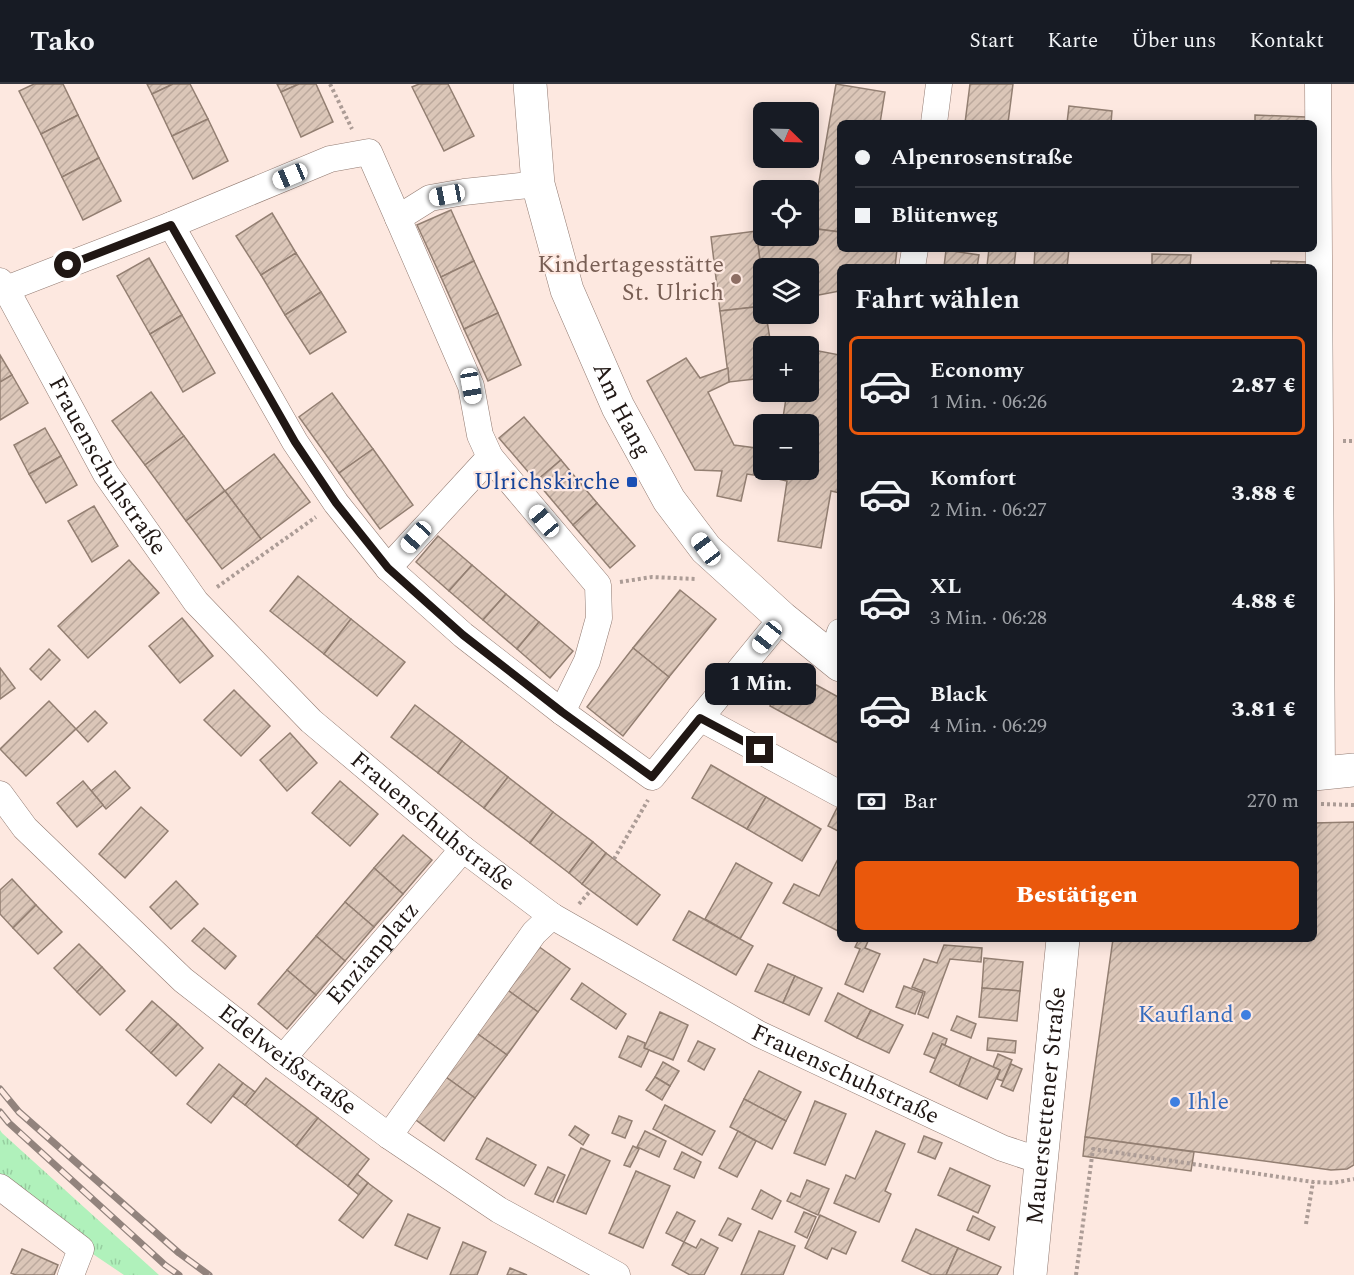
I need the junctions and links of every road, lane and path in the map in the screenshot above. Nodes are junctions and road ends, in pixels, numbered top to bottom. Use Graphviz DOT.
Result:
graph roads {
  1 [pos="330,84"];
  2 [pos="530,84"];
  3 [pos="939,84"];
  4 [pos="1318,84"];
  5 [pos="933,120"];
  6 [pos="369,152"];
  7 [pos="538,184"];
  8 [pos="398,218"];
  9 [pos="1317,220"];
  10 [pos="171,225"];
  11 [pos="3,285"];
  12 [pos="490,457"];
  13 [pos="1318,481"];
  14 [pos="336,503"];
  15 [pos="388,568"];
  16 [pos="706,579"];
  17 [pos="598,585"];
  18 [pos="196,602"];
  19 [pos="782,618"];
  20 [pos="837,652"];
  21 [pos="562,712"];
  22 [pos="700,718"];
  23 [pos="1354,770"];
  24 [pos="652,777"];
  25 [pos="1317,784"];
  26 [pos="837,792"];
  27 [pos="0,794"];
  28 [pos="1354,805"];
  29 [pos="463,849"];
  30 [pos="614,859"];
  31 [pos="552,916"];
  32 [pos="1063,942"];
  33 [pos="284,1058"];
  34 [pos="389,1136"];
  35 [pos="1041,1161"];
  36 [pos="1354,1179"];
  37 [pos="1313,1182"];
  38 [pos="0,1187"];
  39 [pos="1306,1224"];
  40 [pos="71,1275"];
  41 [pos="617,1275"];
  42 [pos="1030,1275"];
  43 [pos="1076,1275"];
  1 -- 6 [label="path"];
  2 -- 7 [label="street, Am Hang"];
  3 -- 5 [label="street"];
  4 -- 9 [label="street"];
  6 -- 8 [label="street"];
  6 -- 10 [label="street"];
  7 -- 8 [label="street"];
  7 -- 19 [label="street, Am Hang"];
  8 -- 12 [label="street"];
  9 -- 13 [label="street"];
  10 -- 11 [label="street"];
  10 -- 14 [label="street"];
  11 -- 18 [label="street, Frauenschuhstraße"];
  12 -- 15 [label="street"];
  12 -- 17 [label="street"];
  13 -- 25 [label="street"];
  14 -- 15 [label="street"];
  14 -- 18 [label="path"];
  15 -- 21 [label="street"];
  16 -- 17 [label="path"];
  17 -- 21 [label="street"];
  18 -- 29 [label="street, Frauenschuhstraße"];
  19 -- 20 [label="street, Am Hang"];
  19 -- 22 [label="street"];
  21 -- 24 [label="street"];
  22 -- 24 [label="street"];
  22 -- 26 [label="street"];
  23 -- 25 [label="street"];
  24 -- 30 [label="path"];
  25 -- 28 [label="path"];
  27 -- 33 [label="street, Edelweißstraße"];
  29 -- 31 [label="street, Frauenschuhstraße"];
  29 -- 33 [label="street, Enzianplatz"];
  31 -- 34 [label="street"];
  31 -- 35 [label="street, Frauenschuhstraße"];
  32 -- 35 [label="street, Mauerstettener Straße"];
  33 -- 34 [label="street, Edelweißstraße"];
  34 -- 41 [label="street, Edelweißstraße"];
  35 -- 42 [label="street, Mauerstettener Straße"];
  36 -- 37 [label="path"];
  37 -- 39 [label="path"];
  37 -- 43 [label="path"];
  38 -- 40 [label="street"];
}
